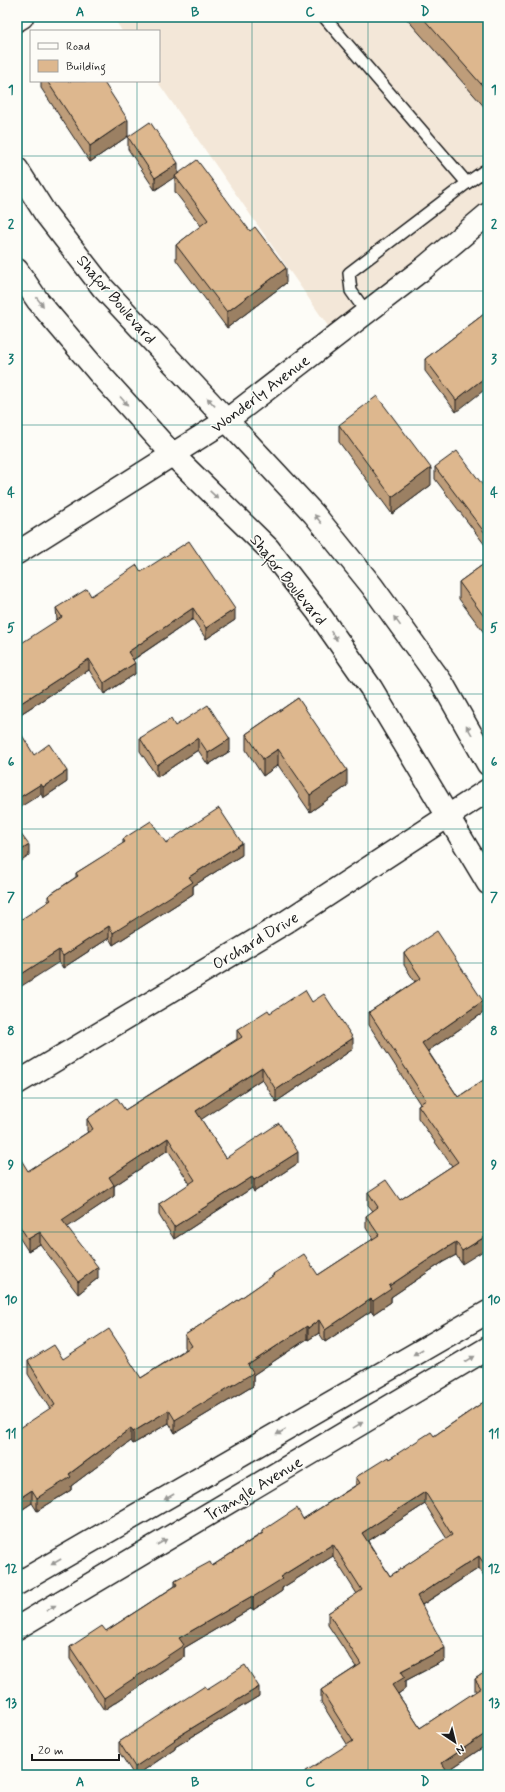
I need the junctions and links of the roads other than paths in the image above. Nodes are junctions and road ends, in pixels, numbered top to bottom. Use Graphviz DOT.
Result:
graph roads {
  1 [pos="22,17"];
  2 [pos="324,17"];
  3 [pos="17,20"];
  4 [pos="17,169"];
  5 [pos="488,171"];
  6 [pos="467,183"];
  7 [pos="488,214"];
  8 [pos="17,270"];
  9 [pos="366,312"];
  10 [pos="227,420"];
  11 [pos="173,454"];
  12 [pos="17,553"];
  13 [pos="488,764"];
  14 [pos="488,790"];
  15 [pos="448,816"];
  16 [pos="488,883"];
  17 [pos="17,1083"];
  18 [pos="488,1312"];
  19 [pos="488,1348"];
  20 [pos="311,1414"];
  21 [pos="328,1443"];
  22 [pos="17,1584"];
  23 [pos="17,1628"];
  1 -- 3 [label="street"];
  2 -- 6 [label="lane"];
  10 -- 4 [label="street, Shafor Boulevard, one-way"];
  5 -- 6 [label="lane"];
  6 -- 9 [label="lane"];
  7 -- 9 [label="street, Wonderly Avenue"];
  8 -- 11 [label="street, Shafor Boulevard, one-way"];
  9 -- 10 [label="street, Wonderly Avenue"];
  10 -- 11 [label="street, Wonderly Avenue"];
  13 -- 10 [label="street, Shafor Boulevard, one-way"];
  11 -- 12 [label="street, Wonderly Avenue"];
  11 -- 15 [label="street, Shafor Boulevard, one-way"];
  14 -- 15 [label="street, Orchard Drive"];
  15 -- 16 [label="street, Shafor Boulevard"];
  15 -- 17 [label="street, Orchard Drive"];
  18 -- 20 [label="street, one-way"];
  21 -- 19 [label="street, Triangle Avenue, one-way"];
  20 -- 21 [label="street"];
  20 -- 22 [label="street, one-way"];
  23 -- 21 [label="street, Triangle Avenue, one-way"];
}
